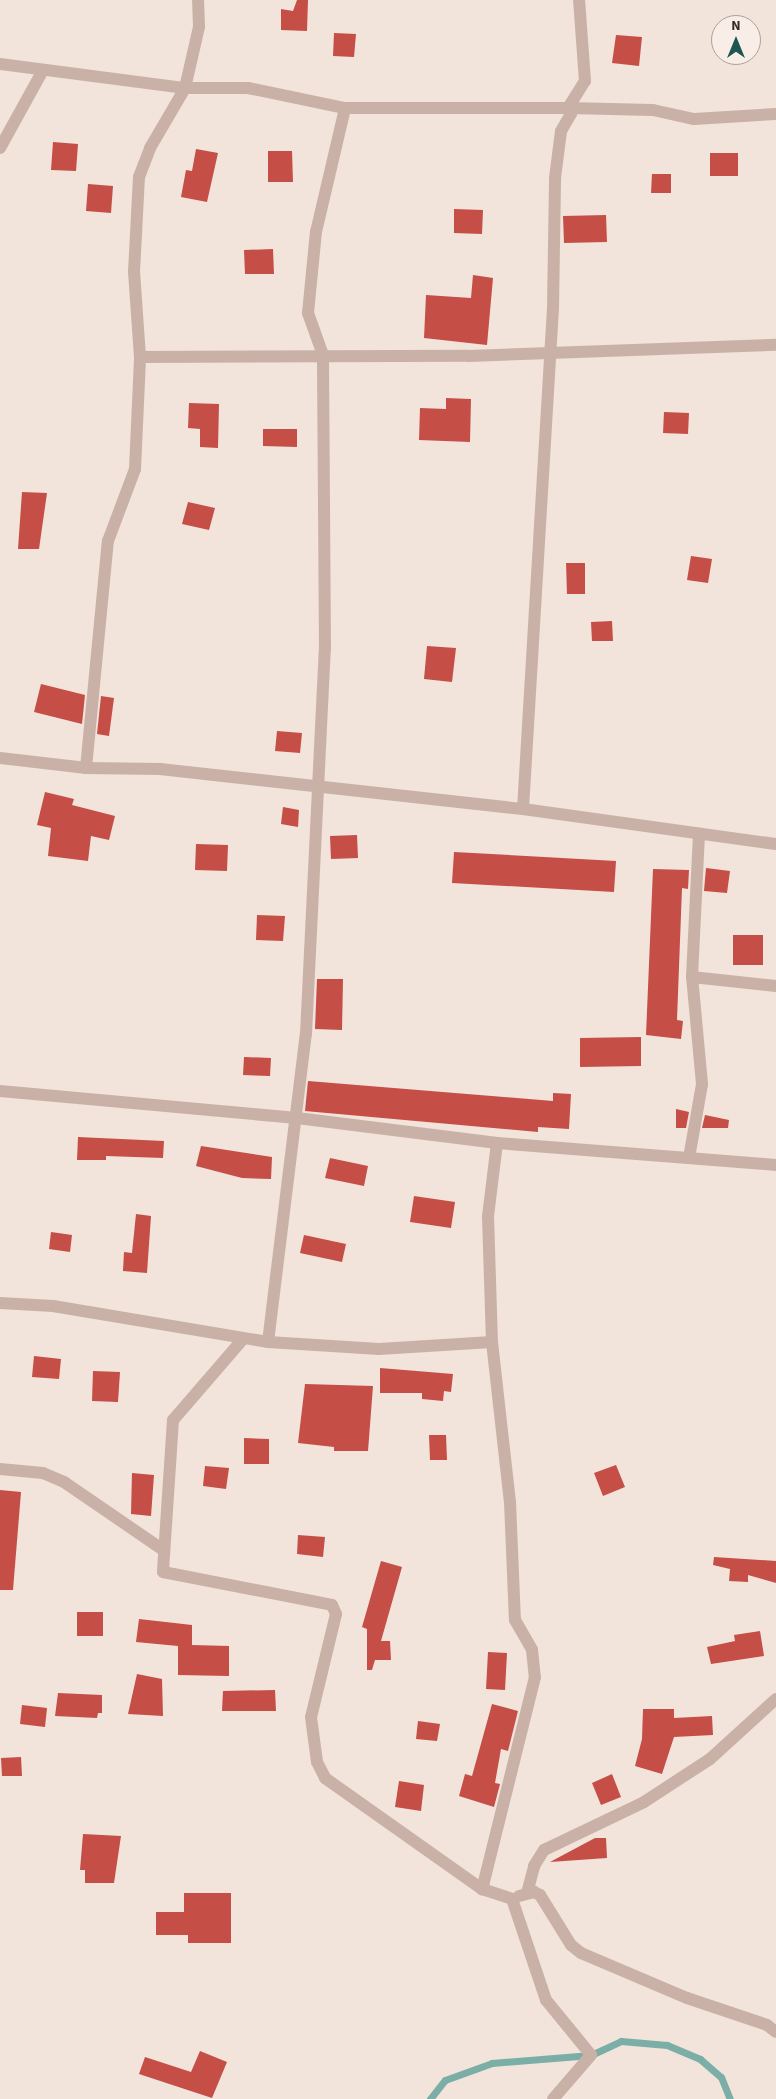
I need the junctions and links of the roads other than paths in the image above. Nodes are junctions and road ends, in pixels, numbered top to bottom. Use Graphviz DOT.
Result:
graph roads {
  1 [pos="198,0"];
  2 [pos="579,0"];
  3 [pos="0,64"];
  4 [pos="42,72"];
  5 [pos="185,88"];
  6 [pos="345,108"];
  7 [pos="568,108"];
  8 [pos="776,114"];
  9 [pos="0,148"];
  10 [pos="776,345"];
  11 [pos="549,354"];
  12 [pos="323,355"];
  13 [pos="140,357"];
  14 [pos="0,758"];
  15 [pos="86,768"];
  16 [pos="316,789"];
  17 [pos="523,810"];
  18 [pos="699,836"];
  19 [pos="776,844"];
  20 [pos="692,978"];
  21 [pos="776,986"];
  22 [pos="0,1091"];
  23 [pos="297,1118"];
  24 [pos="497,1142"];
  25 [pos="689,1158"];
  26 [pos="776,1165"];
  27 [pos="0,1303"];
  28 [pos="243,1339"];
  29 [pos="268,1342"];
  30 [pos="492,1342"];
  31 [pos="0,1469"];
  32 [pos="162,1549"];
  33 [pos="776,1699"];
  34 [pos="482,1889"];
  35 [pos="527,1893"];
  36 [pos="512,1899"];
  37 [pos="776,2032"];
  38 [pos="553,2099"];
  1 -- 5 [label="street"];
  2 -- 7 [label="street"];
  3 -- 4 [label="street"];
  4 -- 5 [label="street"];
  4 -- 9 [label="street"];
  5 -- 6 [label="street"];
  5 -- 13 [label="street"];
  6 -- 7 [label="street"];
  6 -- 12 [label="street"];
  7 -- 8 [label="street"];
  7 -- 11 [label="street"];
  10 -- 11 [label="street"];
  11 -- 12 [label="street"];
  11 -- 17 [label="street"];
  12 -- 13 [label="street"];
  12 -- 16 [label="street"];
  13 -- 15 [label="street"];
  14 -- 15 [label="street"];
  15 -- 16 [label="street"];
  16 -- 17 [label="street"];
  16 -- 23 [label="street"];
  17 -- 18 [label="street"];
  18 -- 19 [label="street"];
  18 -- 20 [label="street"];
  20 -- 21 [label="street"];
  20 -- 25 [label="street"];
  22 -- 23 [label="street"];
  23 -- 24 [label="street"];
  23 -- 29 [label="street"];
  24 -- 25 [label="street"];
  24 -- 30 [label="street"];
  25 -- 26 [label="street"];
  27 -- 28 [label="street"];
  28 -- 29 [label="street"];
  28 -- 32 [label="street"];
  29 -- 30 [label="street"];
  30 -- 34 [label="street"];
  31 -- 32 [label="street"];
  32 -- 34 [label="street"];
  33 -- 35 [label="street"];
  34 -- 36 [label="street"];
  35 -- 36 [label="street"];
  35 -- 37 [label="street"];
  36 -- 38 [label="street"];
}
